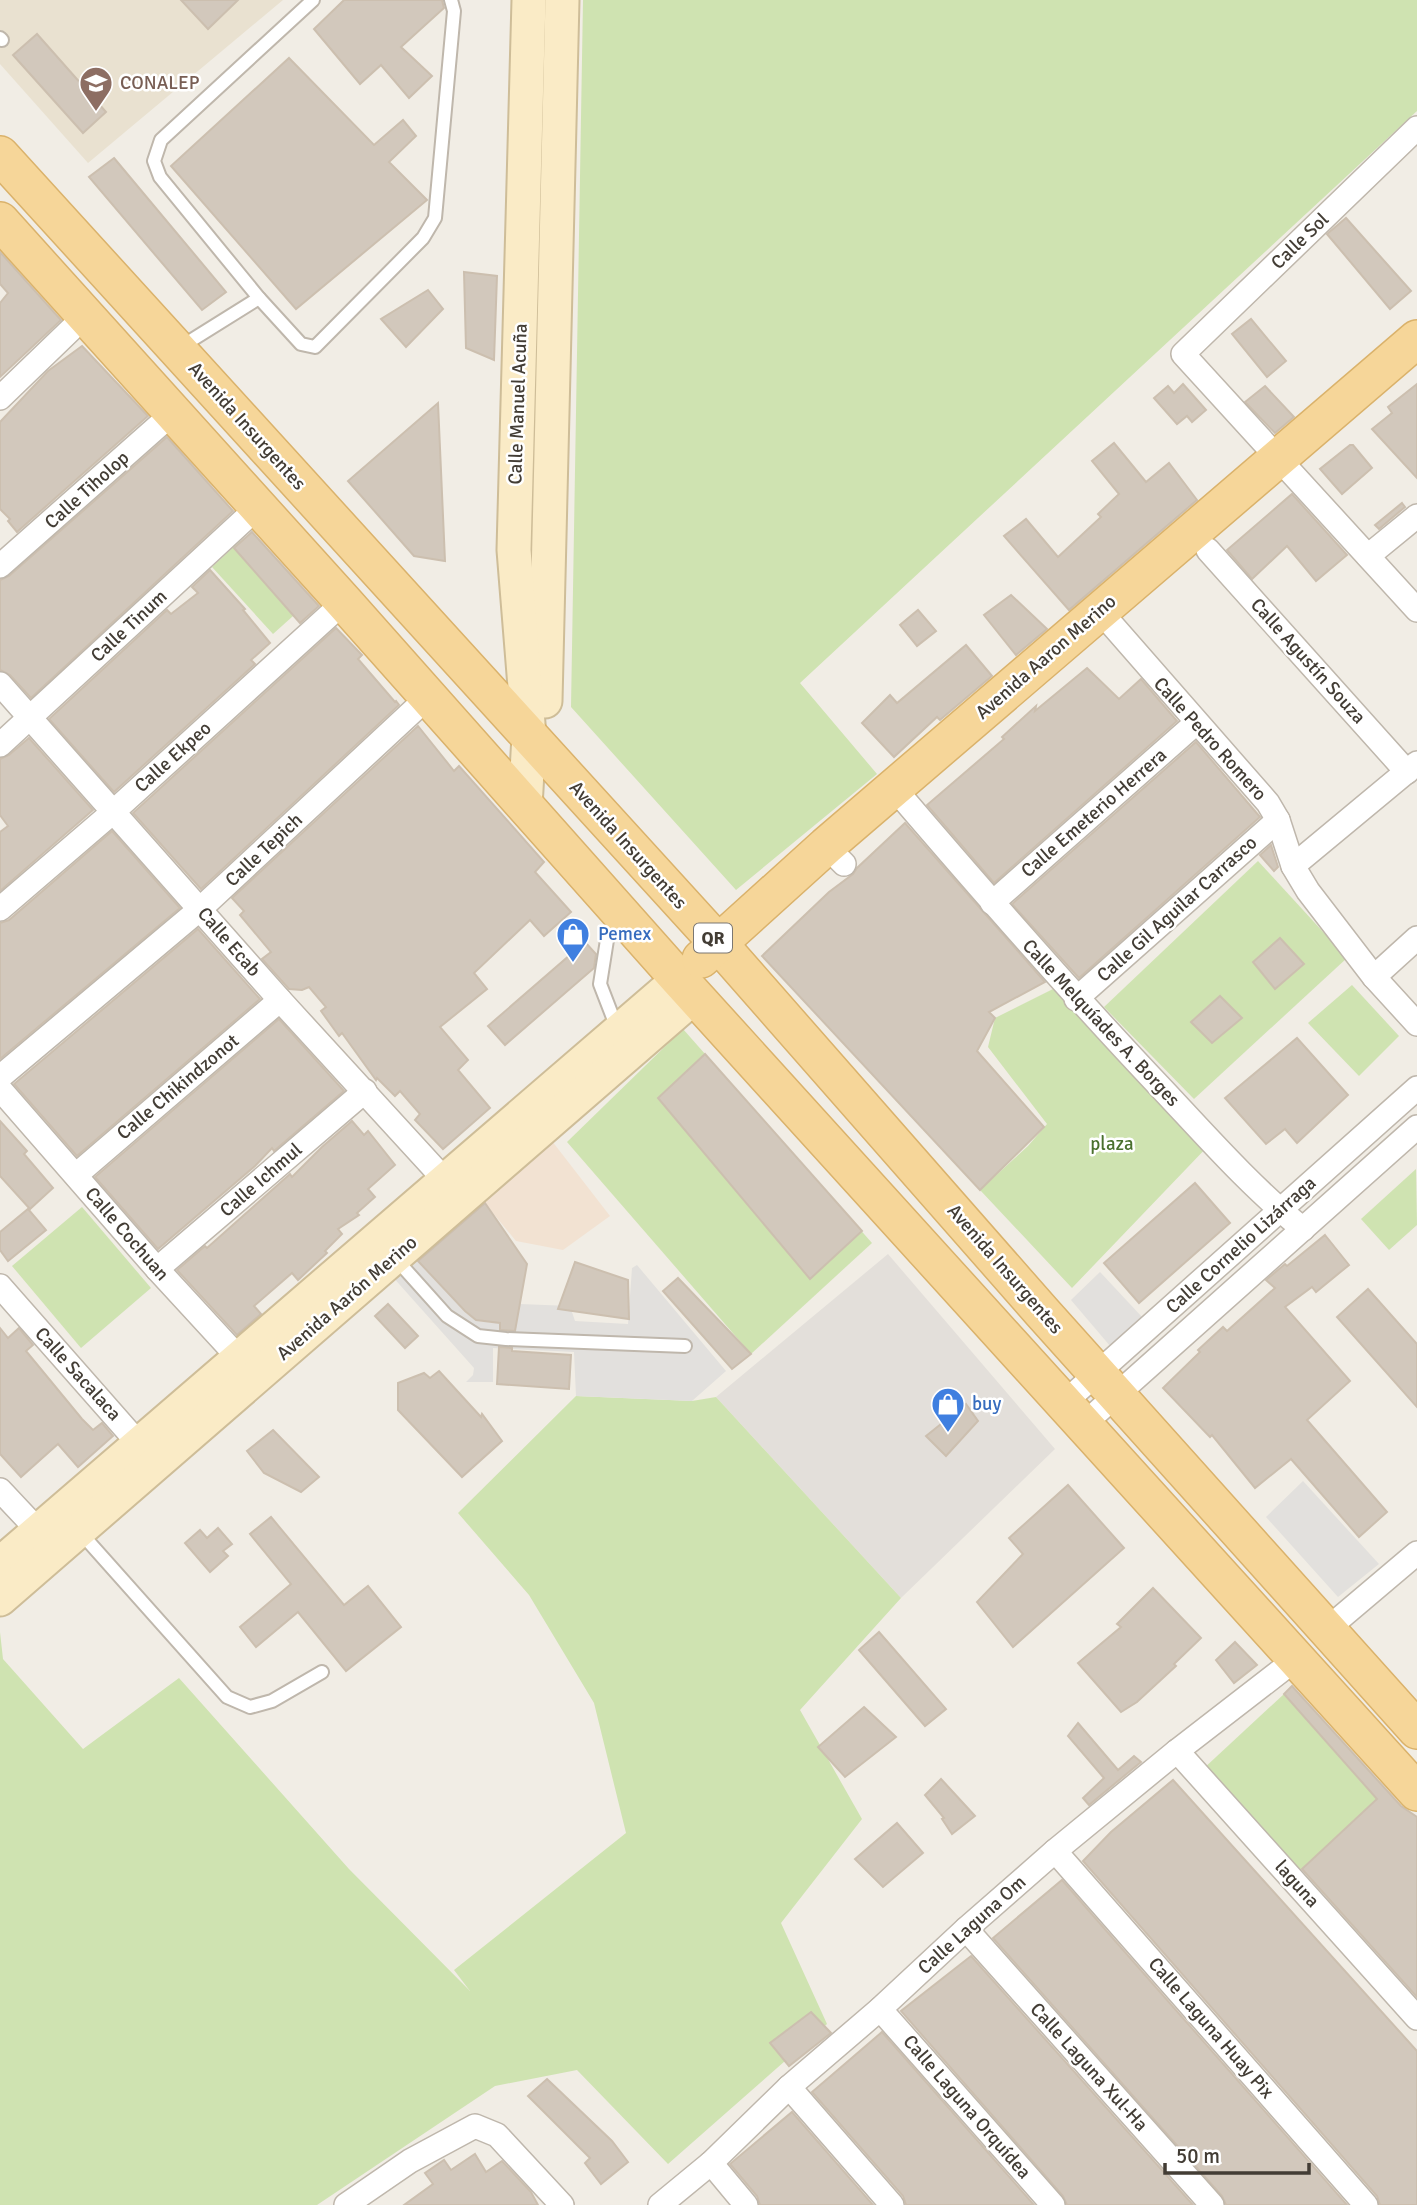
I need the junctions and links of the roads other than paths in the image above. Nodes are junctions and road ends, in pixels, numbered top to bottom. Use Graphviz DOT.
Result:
graph roads {
  1 [pos="313,0"];
  2 [pos="452,0"];
  3 [pos="528,0"];
  4 [pos="562,0"];
  5 [pos="1417,128"];
  6 [pos="0,155"];
  7 [pos="0,221"];
  8 [pos="259,298"];
  9 [pos="85,316"];
  10 [pos="1417,339"];
  11 [pos="177,349"];
  12 [pos="1417,370"];
  13 [pos="140,375"];
  14 [pos="0,398"];
  15 [pos="173,413"];
  16 [pos="1286,467"];
  17 [pos="258,507"];
  18 [pos="1417,516"];
  19 [pos="1208,550"];
  20 [pos="1368,556"];
  21 [pos="0,566"];
  22 [pos="344,602"];
  23 [pos="1417,610"];
  24 [pos="1107,621"];
  25 [pos="0,684"];
  26 [pos="427,698"];
  27 [pos="30,719"];
  28 [pos="1196,723"];
  29 [pos="536,744"];
  30 [pos="0,745"];
  31 [pos="1412,767"];
  32 [pos="584,796"];
  33 [pos="902,797"];
  34 [pos="113,812"];
  35 [pos="534,816"];
  36 [pos="1278,820"];
  37 [pos="618,834"];
  38 [pos="1293,866"];
  39 [pos="581,869"];
  40 [pos="992,903"];
  41 [pos="0,909"];
  42 [pos="200,909"];
  43 [pos="620,913"];
  44 [pos="1417,938"];
  45 [pos="725,952"];
  46 [pos="1374,977"];
  47 [pos="687,988"];
  48 [pos="1076,999"];
  49 [pos="280,1000"];
  50 [pos="1417,1024"];
  51 [pos="618,1031"];
  52 [pos="0,1077"];
  53 [pos="1417,1088"];
  54 [pos="0,1089"];
  55 [pos="365,1091"];
  56 [pos="1417,1128"];
  57 [pos="76,1175"];
  58 [pos="454,1189"];
  59 [pos="1280,1211"];
  60 [pos="1303,1229"];
  61 [pos="394,1257"];
  62 [pos="157,1269"];
  63 [pos="0,1286"];
  64 [pos="685,1346"];
  65 [pos="248,1368"];
  66 [pos="1107,1384"];
  67 [pos="1075,1413"];
  68 [pos="148,1454"];
  69 [pos="0,1490"];
  70 [pos="58,1537"];
  71 [pos="1417,1553"];
  72 [pos="0,1564"];
  73 [pos="0,1599"];
  74 [pos="1326,1630"];
  75 [pos="1296,1659"];
  76 [pos="322,1672"];
  77 [pos="1417,1730"];
  78 [pos="1177,1751"];
  79 [pos="1417,1792"];
  80 [pos="1055,1852"];
  81 [pos="966,1928"];
  82 [pos="880,2009"];
  83 [pos="1417,2018"];
  84 [pos="789,2087"];
  85 [pos="711,2163"];
  86 [pos="346,2205"];
  87 [pos="562,2205"];
  88 [pos="660,2205"];
  89 [pos="746,2205"];
  90 [pos="892,2205"];
  91 [pos="1053,2205"];
  92 [pos="1212,2205"];
  93 [pos="1366,2205"];
  1 -- 8 [label="lane"];
  2 -- 8 [label="lane"];
  3 -- 29 [label="main road, Calle Manuel Acuña"];
  4 -- 29 [label="main road, Calle Manuel Acuña"];
  5 -- 16 [label="street, Calle Sol"];
  6 -- 11 [label="main road, Avenida Insurgentes / QR"];
  7 -- 9 [label="main road, QR"];
  8 -- 11 [label="lane"];
  9 -- 13 [label="main road, QR"];
  9 -- 14 [label="street"];
  10 -- 16 [label="main road, Avenida Aaron Merino"];
  11 -- 13 [label="main road"];
  11 -- 29 [label="main road, Avenida Insurgentes / QR"];
  12 -- 16 [label="main road, Avenida Aaron Merino"];
  13 -- 15 [label="main road, QR"];
  15 -- 17 [label="main road, QR"];
  15 -- 21 [label="street, Calle Tiholop"];
  16 -- 19 [label="main road, Avenida Aaron Merino"];
  16 -- 20 [label="street"];
  16 -- 24 [label="main road, Avenida Aaron Merino"];
  17 -- 22 [label="main road, QR"];
  17 -- 27 [label="street, Calle Tinum"];
  18 -- 20 [label="street"];
  19 -- 24 [label="main road, Avenida Aaron Merino"];
  19 -- 31 [label="street, Calle Agustín Souza"];
  20 -- 23 [label="street"];
  22 -- 26 [label="main road, QR"];
  22 -- 34 [label="street, Calle Ekpeo"];
  24 -- 28 [label="street, Calle Pedro Romero"];
  24 -- 33 [label="main road, Avenida Aaron Merino"];
  25 -- 27 [label="street, Calle Ecab"];
  26 -- 35 [label="main road, QR"];
  26 -- 42 [label="street, Calle Tepich"];
  27 -- 30 [label="street, Calle Tinum"];
  27 -- 34 [label="street, Calle Ecab"];
  28 -- 36 [label="street, Calle Pedro Romero"];
  28 -- 40 [label="street, Calle Emeterio Herrera"];
  29 -- 32 [label="main road, Avenida Insurgentes / QR"];
  29 -- 35 [label="main road, Calle Manuel Acuña"];
  31 -- 38 [label="street"];
  32 -- 35 [label="main road"];
  32 -- 37 [label="main road, Avenida Insurgentes / QR"];
  33 -- 40 [label="street, Calle Melquíades A. Borges"];
  33 -- 45 [label="main road, Avenida Aaron Merino"];
  34 -- 41 [label="street, Calle Ekpeo"];
  34 -- 42 [label="street, Calle Ecab"];
  35 -- 39 [label="main road, QR"];
  36 -- 38 [label="street, Calle Pedro Romero"];
  36 -- 48 [label="street, Calle Gil Aguilar Carrasco"];
  37 -- 39 [label="main road"];
  37 -- 45 [label="main road, Avenida Insurgentes / QR"];
  38 -- 46 [label="street, Calle Pedro Romero"];
  39 -- 43 [label="main road, QR"];
  40 -- 48 [label="street, Calle Melquíades A. Borges"];
  42 -- 49 [label="street, Calle Ecab"];
  42 -- 52 [label="street, Calle Tepich"];
  43 -- 47 [label="main road, QR"];
  43 -- 51 [label="lane"];
  44 -- 46 [label="street"];
  45 -- 47 [label="main road, Avenida Aaron Merino"];
  45 -- 66 [label="main road, Avenida Insurgentes / QR"];
  46 -- 50 [label="street, Calle Pedro Romero"];
  47 -- 51 [label="main road, Avenida Aarón Merino"];
  47 -- 58 [label="main road, Avenida Aarón Merino"];
  47 -- 67 [label="main road, QR"];
  48 -- 59 [label="street, Calle Melquíades A. Borges"];
  49 -- 55 [label="street, Calle Ecab"];
  49 -- 57 [label="street, Calle Chikindzonot"];
  51 -- 58 [label="main road, Avenida Aarón Merino"];
  53 -- 59 [label="street, Calle Cornelio Lizárraga"];
  54 -- 57 [label="street, Calle Cochuan"];
  55 -- 58 [label="street, Calle Ecab"];
  55 -- 62 [label="street, Calle Ichmul"];
  56 -- 60 [label="street, Calle Cornelio Lizárraga"];
  57 -- 62 [label="street, Calle Cochuan"];
  58 -- 61 [label="main road, Avenida Aarón Merino"];
  58 -- 65 [label="main road, Avenida Aarón Merino"];
  59 -- 60 [label="street, Calle Melquíades A. Borges"];
  59 -- 66 [label="street, Calle Cornelio Lizárraga"];
  60 -- 66 [label="street, Calle Cornelio Lizárraga"];
  61 -- 64 [label="lane"];
  61 -- 65 [label="main road, Avenida Aarón Merino"];
  62 -- 65 [label="street, Calle Cochuan"];
  63 -- 68 [label="street, Calle Sacalaca"];
  65 -- 68 [label="main road, Avenida Aarón Merino"];
  66 -- 67 [label="street, Calle Cornelio Lizárraga"];
  66 -- 74 [label="main road, Avenida Insurgentes / QR"];
  67 -- 75 [label="main road, QR"];
  68 -- 70 [label="main road, Avenida Aarón Merino"];
  69 -- 70 [label="street"];
  70 -- 72 [label="main road, Avenida Aarón Merino"];
  70 -- 73 [label="main road, Avenida Aarón Merino"];
  70 -- 76 [label="lane"];
  71 -- 74 [label="street"];
  74 -- 77 [label="main road, Avenida Insurgentes / QR"];
  75 -- 78 [label="street, Calle Laguna Om"];
  75 -- 79 [label="main road, QR"];
  78 -- 80 [label="street, Calle Laguna Om"];
  78 -- 83 [label="street, laguna"];
  80 -- 81 [label="street, Calle Laguna Om"];
  80 -- 93 [label="street, Calle Laguna Huay Pix"];
  81 -- 82 [label="street, Calle Laguna Om"];
  81 -- 92 [label="street, Calle Laguna Xul-Ha"];
  82 -- 84 [label="street, Calle Laguna Om"];
  82 -- 91 [label="street, Calle Laguna Orquídea"];
  84 -- 85 [label="street, Calle Laguna Om"];
  84 -- 90 [label="street"];
  85 -- 88 [label="street, Calle Laguna Om"];
  85 -- 89 [label="street"];
  86 -- 87 [label="street"];
}
